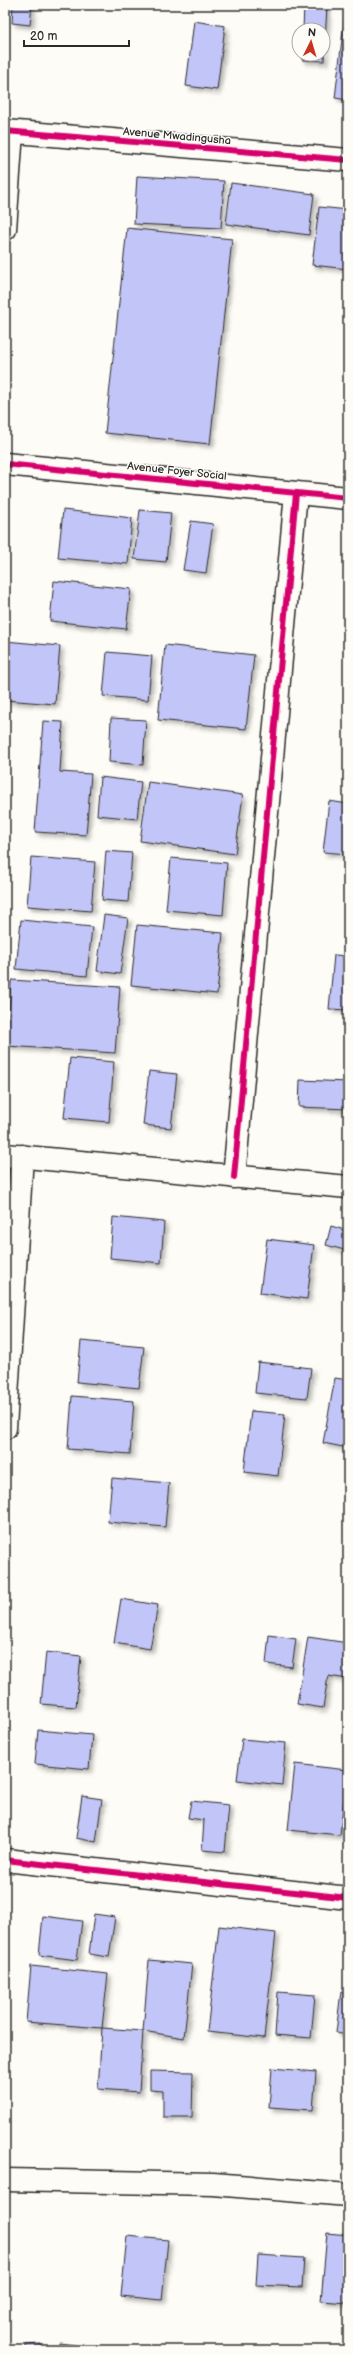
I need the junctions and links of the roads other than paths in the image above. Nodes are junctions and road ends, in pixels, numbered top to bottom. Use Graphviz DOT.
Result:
graph roads {
  1 [pos="9,131"];
  2 [pos="348,160"];
  3 [pos="5,229"];
  4 [pos="5,464"];
  5 [pos="296,493"];
  6 [pos="348,498"];
  7 [pos="13,1156"];
  8 [pos="234,1177"];
  9 [pos="348,1187"];
  10 [pos="12,1215"];
  11 [pos="5,1428"];
  12 [pos="5,1860"];
  13 [pos="348,1898"];
  14 [pos="5,2180"];
  15 [pos="348,2195"];
  1 -- 2 [label="street, Avenue Mwadingusha"];
  1 -- 3 [label="street"];
  4 -- 5 [label="street, Avenue Foyer Social"];
  5 -- 6 [label="street, Avenue Foyer Social"];
  5 -- 8 [label="street"];
  7 -- 8 [label="street"];
  7 -- 10 [label="street"];
  8 -- 9 [label="street"];
  10 -- 11 [label="street"];
  12 -- 13 [label="street"];
  14 -- 15 [label="street"];
}
